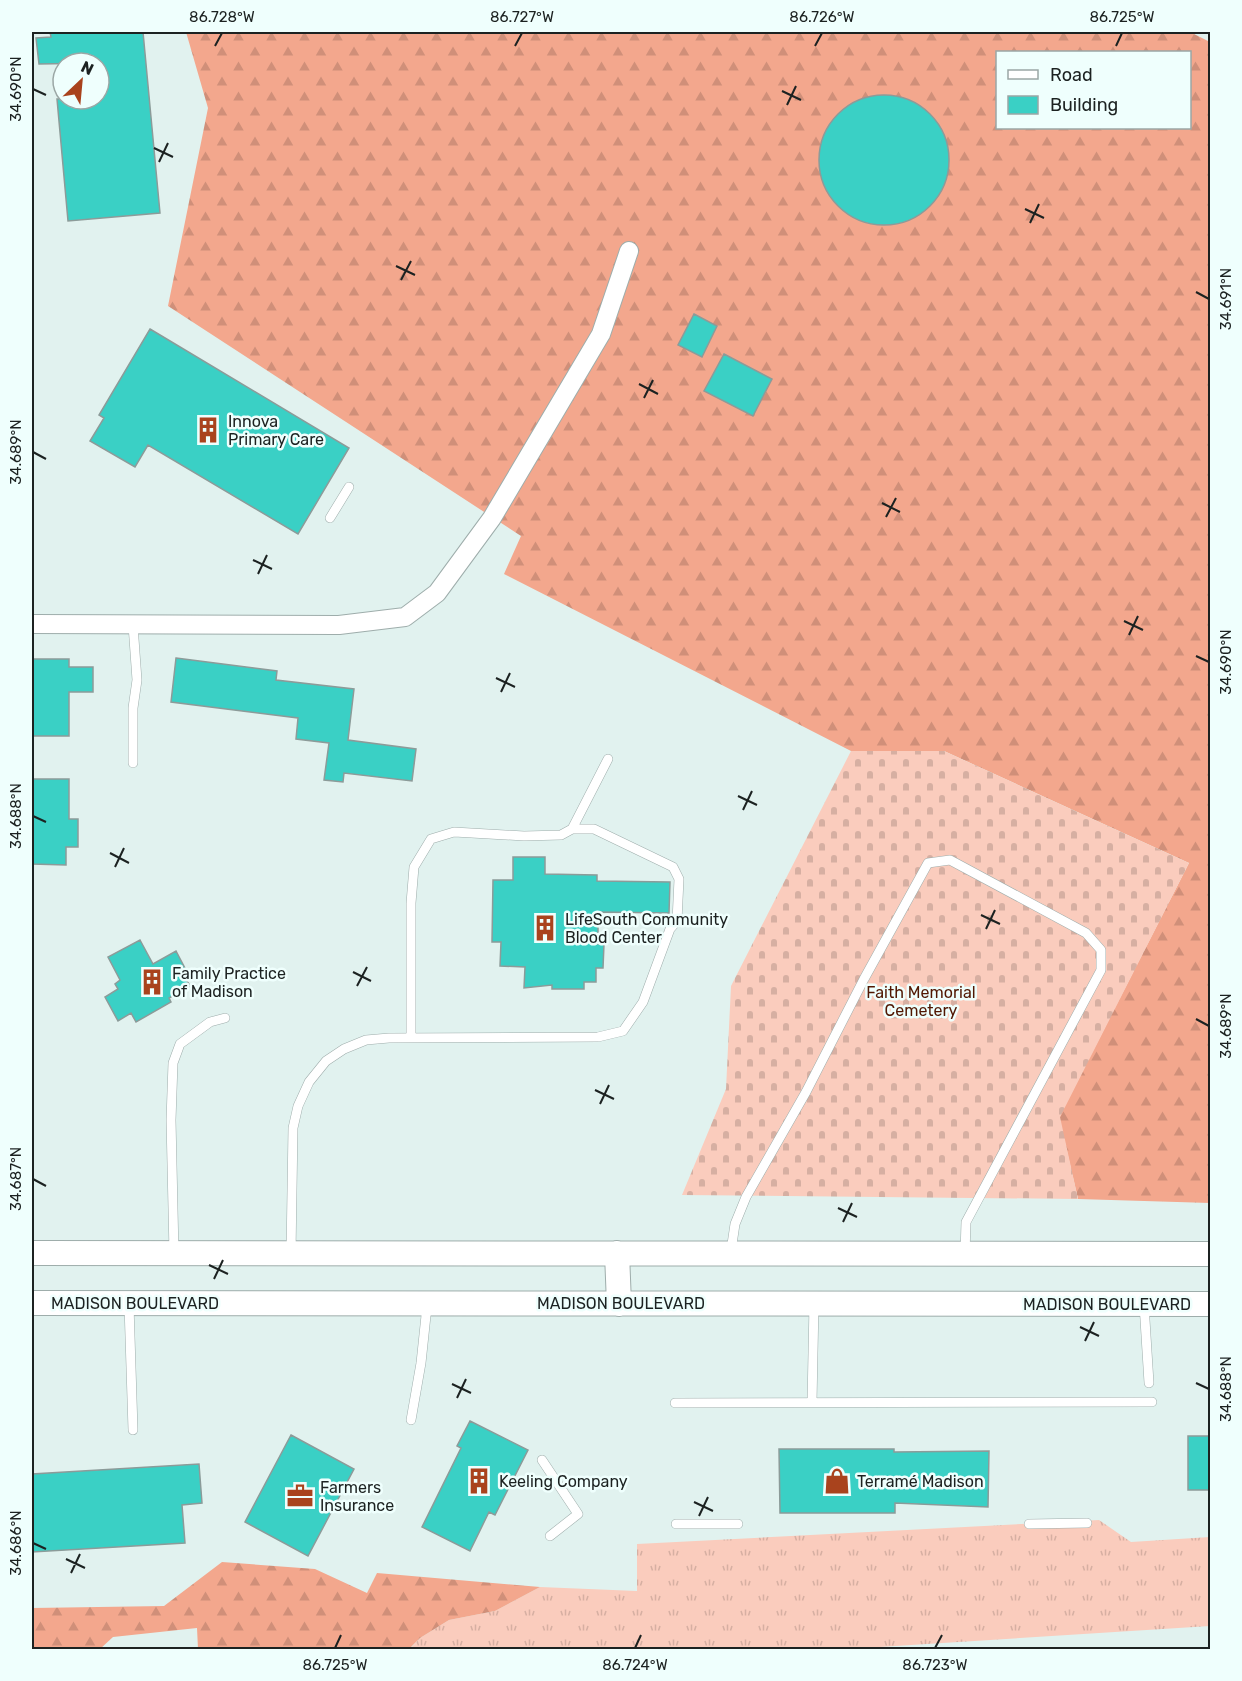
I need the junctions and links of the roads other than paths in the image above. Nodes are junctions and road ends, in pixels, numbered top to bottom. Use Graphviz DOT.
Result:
graph roads {
  1 [pos="629,251"];
  2 [pos="349,487"];
  3 [pos="330,518"];
  4 [pos="32,624"];
  5 [pos="133,626"];
  6 [pos="608,759"];
  7 [pos="133,763"];
  8 [pos="572,829"];
  9 [pos="225,1018"];
  10 [pos="411,1037"];
  11 [pos="32,1252"];
  12 [pos="174,1253"];
  13 [pos="291,1253"];
  14 [pos="616,1253"];
  15 [pos="731,1254"];
  16 [pos="965,1254"];
  17 [pos="1210,1254"];
  18 [pos="32,1303"];
  19 [pos="129,1303"];
  20 [pos="428,1303"];
  21 [pos="619,1304"];
  22 [pos="814,1304"];
  23 [pos="1144,1304"];
  24 [pos="1210,1304"];
  25 [pos="1149,1383"];
  26 [pos="675,1402"];
  27 [pos="812,1402"];
  28 [pos="1152,1402"];
  29 [pos="411,1420"];
  30 [pos="133,1430"];
  31 [pos="542,1460"];
  32 [pos="1087,1523"];
  33 [pos="676,1524"];
  34 [pos="738,1524"];
  35 [pos="1029,1524"];
  36 [pos="550,1536"];
  1 -- 5 [label="street"];
  2 -- 3 [label="lane"];
  4 -- 5 [label="street"];
  5 -- 7 [label="lane"];
  6 -- 8 [label="lane"];
  8 -- 10 [label="lane"];
  8 -- 10 [label="lane"];
  9 -- 12 [label="lane"];
  10 -- 13 [label="lane"];
  11 -- 12 [label="main road"];
  12 -- 13 [label="main road"];
  13 -- 14 [label="main road"];
  14 -- 15 [label="main road"];
  14 -- 21 [label="main road"];
  15 -- 16 [label="main road"];
  15 -- 16 [label="lane"];
  16 -- 17 [label="main road"];
  18 -- 19 [label="main road, MADISON BOULEVARD"];
  19 -- 20 [label="main road, MADISON BOULEVARD"];
  19 -- 30 [label="lane"];
  20 -- 21 [label="main road, MADISON BOULEVARD"];
  20 -- 29 [label="lane"];
  21 -- 22 [label="main road, MADISON BOULEVARD"];
  22 -- 23 [label="main road, MADISON BOULEVARD"];
  22 -- 27 [label="lane"];
  23 -- 24 [label="main road, MADISON BOULEVARD"];
  23 -- 25 [label="lane"];
  26 -- 27 [label="lane"];
  27 -- 28 [label="lane"];
  31 -- 36 [label="lane"];
  32 -- 35 [label="lane"];
  33 -- 34 [label="lane"];
}
